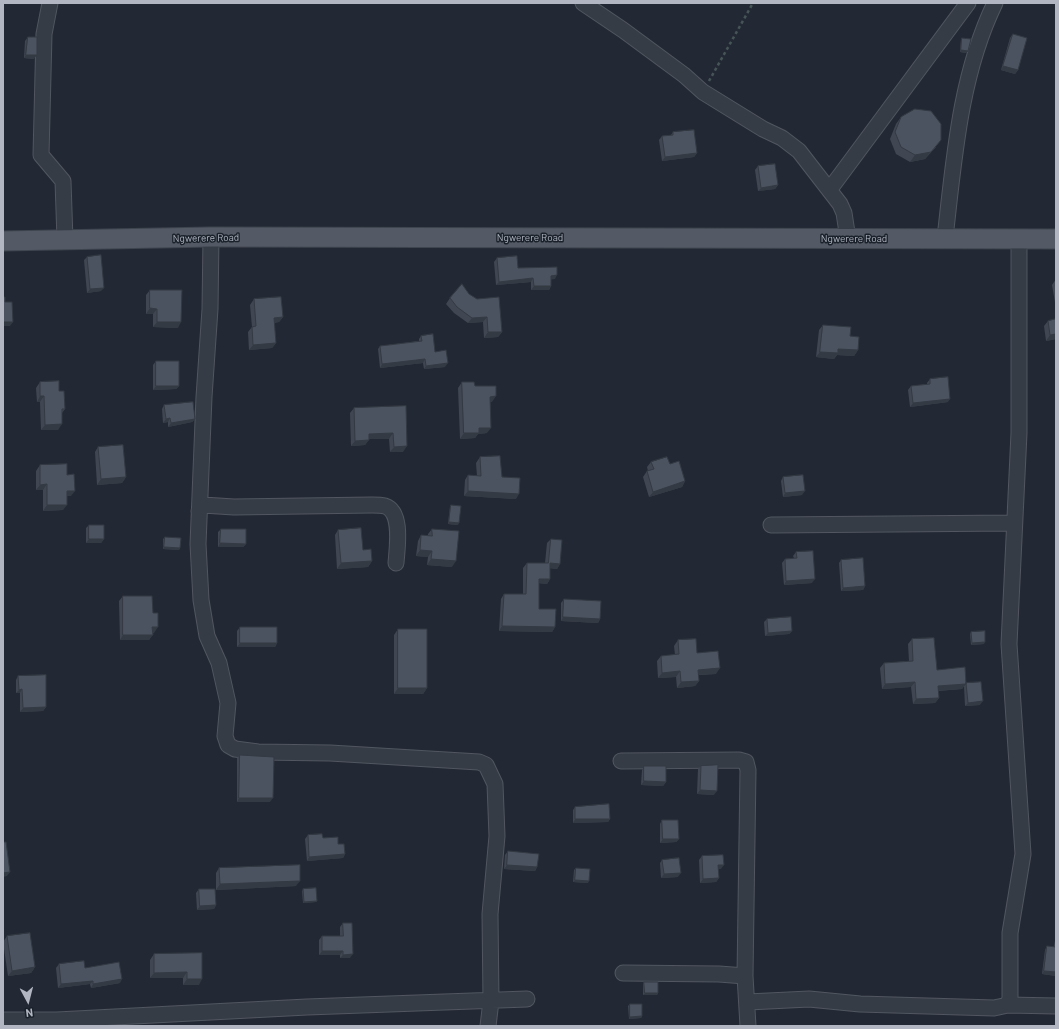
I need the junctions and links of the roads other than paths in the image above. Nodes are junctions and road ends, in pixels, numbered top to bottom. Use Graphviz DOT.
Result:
graph roads {
  1 [pos="50,3"];
  2 [pos="583,3"];
  3 [pos="968,3"];
  4 [pos="995,3"];
  5 [pos="830,189"];
  6 [pos="211,237"];
  7 [pos="945,238"];
  8 [pos="848,239"];
  9 [pos="1056,239"];
  10 [pos="65,240"];
  11 [pos="1019,240"];
  12 [pos="3,241"];
  13 [pos="199,511"];
  14 [pos="1014,523"];
  15 [pos="771,525"];
  16 [pos="396,563"];
  17 [pos="620,761"];
  18 [pos="623,973"];
  19 [pos="745,976"];
  20 [pos="527,999"];
  21 [pos="491,1001"];
  22 [pos="748,1002"];
  23 [pos="1008,1005"];
  24 [pos="1056,1006"];
  25 [pos="3,1020"];
  26 [pos="488,1026"];
  27 [pos="748,1026"];
  1 -- 10 [label="street"];
  2 -- 5 [label="street"];
  3 -- 5 [label="street"];
  4 -- 7 [label="street"];
  5 -- 8 [label="street"];
  6 -- 8 [label="main road, Ngwerere Road"];
  6 -- 10 [label="main road, Ngwerere Road"];
  6 -- 13 [label="street"];
  7 -- 8 [label="main road, Ngwerere Road"];
  7 -- 11 [label="main road, Ngwerere Road"];
  9 -- 11 [label="main road, Ngwerere Road"];
  10 -- 12 [label="main road, Ngwerere Road"];
  11 -- 14 [label="street"];
  13 -- 16 [label="street"];
  13 -- 21 [label="street"];
  14 -- 15 [label="street"];
  14 -- 23 [label="street"];
  17 -- 19 [label="street"];
  18 -- 19 [label="street"];
  19 -- 22 [label="street"];
  20 -- 21 [label="street"];
  21 -- 25 [label="street"];
  21 -- 26 [label="street"];
  22 -- 23 [label="street"];
  22 -- 27 [label="street"];
  23 -- 24 [label="street"];
}
